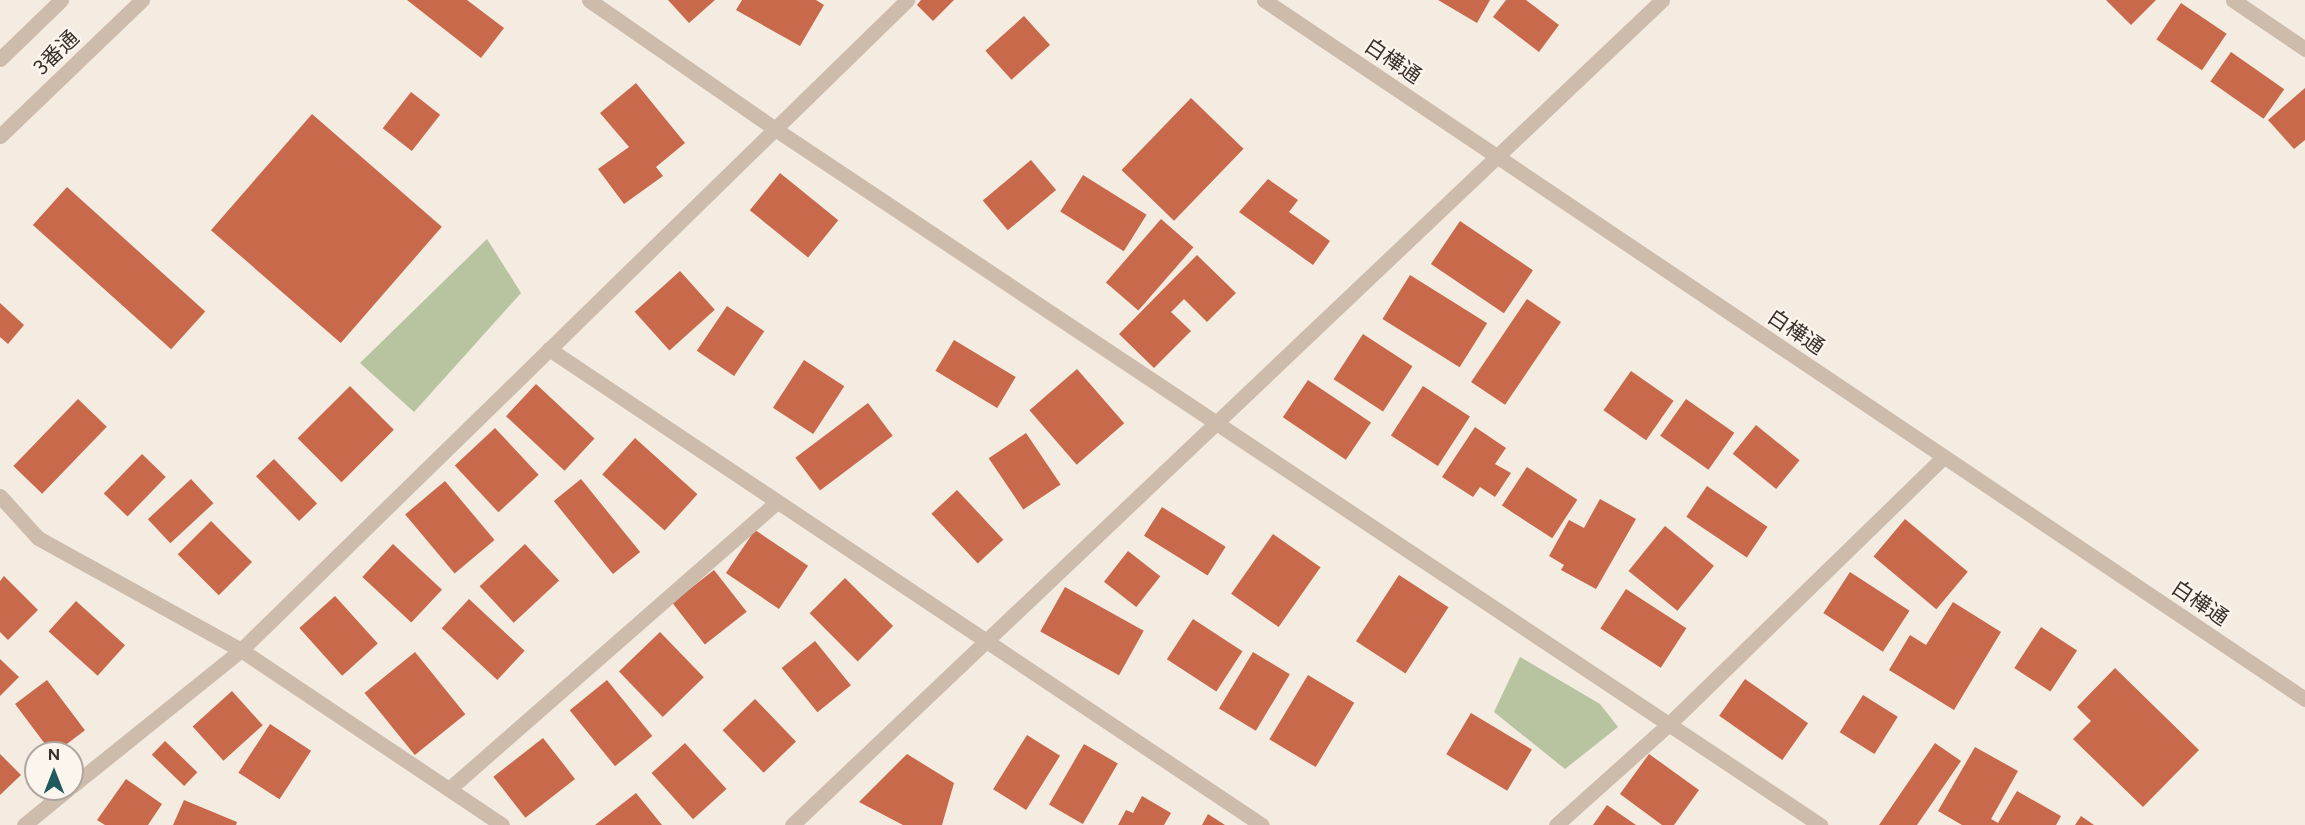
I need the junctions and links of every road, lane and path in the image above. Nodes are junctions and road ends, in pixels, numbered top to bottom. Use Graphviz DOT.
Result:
graph roads {
  1 [pos="61,0"];
  2 [pos="142,0"];
  3 [pos="589,0"];
  4 [pos="907,0"];
  5 [pos="1264,0"];
  6 [pos="1662,0"];
  7 [pos="2233,0"];
  8 [pos="2305,49"];
  9 [pos="0,59"];
  10 [pos="775,129"];
  11 [pos="0,136"];
  12 [pos="1498,157"];
  13 [pos="549,349"];
  14 [pos="1218,423"];
  15 [pos="1944,457"];
  16 [pos="0,496"];
  17 [pos="776,503"];
  18 [pos="985,643"];
  19 [pos="241,650"];
  20 [pos="2305,699"];
  21 [pos="1669,724"];
  22 [pos="84,776"];
  23 [pos="449,789"];
  24 [pos="53,801"];
  25 [pos="24,825"];
  26 [pos="502,825"];
  27 [pos="792,825"];
  28 [pos="1262,825"];
  29 [pos="1556,825"];
  30 [pos="1820,825"];
  1 -- 9 [label="street, 3番通"];
  2 -- 11 [label="street, 3番通"];
  3 -- 10 [label="street"];
  4 -- 10 [label="street"];
  5 -- 12 [label="street, 白樺通"];
  6 -- 12 [label="street"];
  7 -- 8 [label="street"];
  10 -- 13 [label="street"];
  10 -- 14 [label="street"];
  12 -- 14 [label="street"];
  12 -- 15 [label="street, 白樺通"];
  13 -- 17 [label="street"];
  13 -- 19 [label="street"];
  14 -- 18 [label="street"];
  14 -- 21 [label="street"];
  15 -- 20 [label="street, 白樺通"];
  15 -- 21 [label="street"];
  16 -- 19 [label="street"];
  17 -- 18 [label="street"];
  17 -- 23 [label="street"];
  18 -- 27 [label="street"];
  18 -- 28 [label="street"];
  19 -- 22 [label="street"];
  19 -- 23 [label="street"];
  21 -- 29 [label="street"];
  21 -- 30 [label="street"];
  23 -- 26 [label="street"];
  24 -- 25 [label="street"];
}
